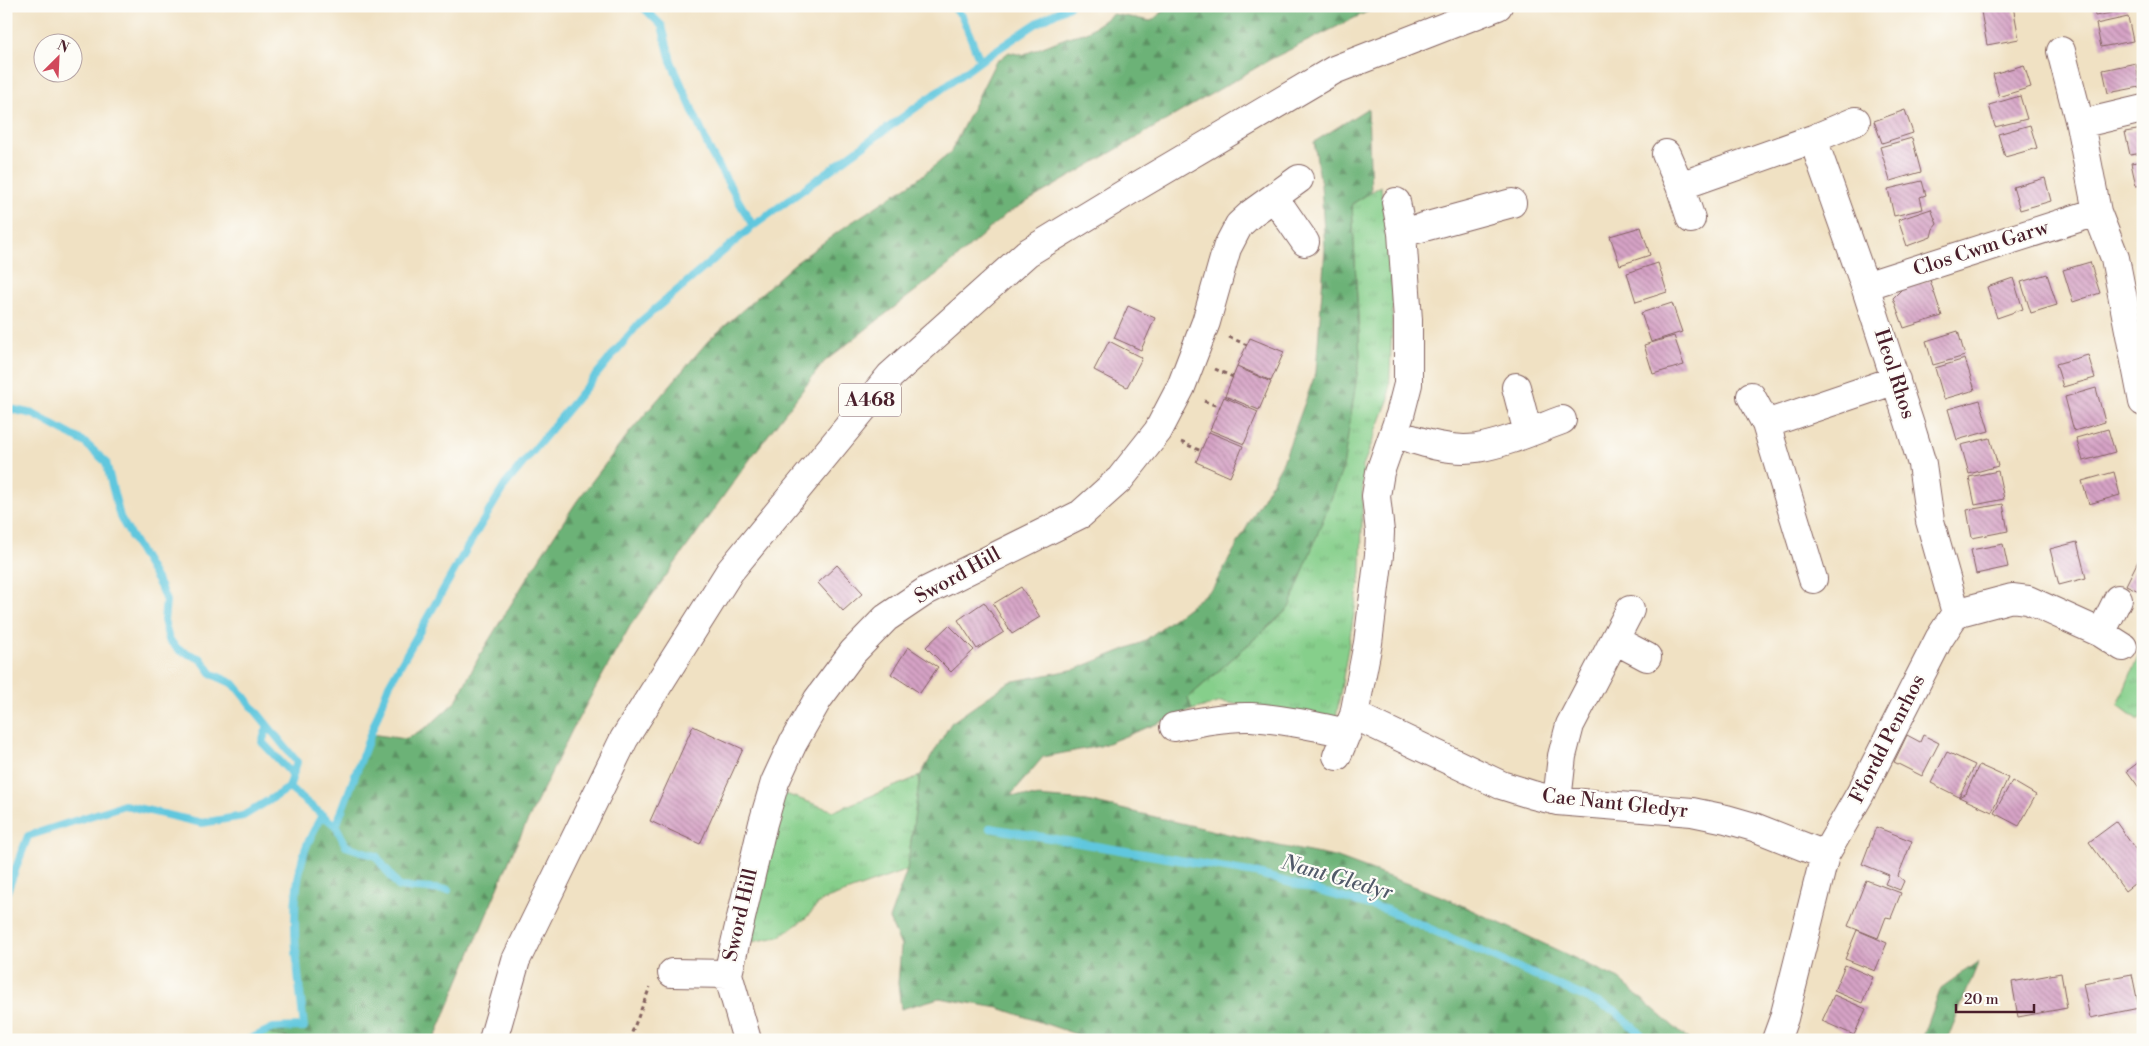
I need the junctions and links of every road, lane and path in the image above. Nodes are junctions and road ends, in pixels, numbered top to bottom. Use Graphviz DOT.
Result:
graph roads {
  1 [pos="1498,6"];
  2 [pos="2061,51"];
  3 [pos="2143,109"];
  4 [pos="1856,120"];
  5 [pos="2080,124"];
  6 [pos="1813,139"];
  7 [pos="1666,154"];
  8 [pos="1300,179"];
  9 [pos="1680,186"];
  10 [pos="1274,197"];
  11 [pos="1396,202"];
  12 [pos="1512,203"];
  13 [pos="2097,212"];
  14 [pos="1691,219"];
  15 [pos="1402,233"];
  16 [pos="1305,242"];
  17 [pos="1866,286"];
  18 [pos="1896,380"];
  19 [pos="1516,387"];
  20 [pos="2142,392"];
  21 [pos="1751,396"];
  22 [pos="2143,402"];
  23 [pos="1562,420"];
  24 [pos="1766,424"];
  25 [pos="1394,433"];
  26 [pos="1528,433"];
  27 [pos="1178,441"];
  28 [pos="1201,451"];
  29 [pos="1813,579"];
  30 [pos="2118,599"];
  31 [pos="1630,610"];
  32 [pos="1956,614"];
  33 [pos="1615,640"];
  34 [pos="1647,658"];
  35 [pos="1174,727"];
  36 [pos="1346,734"];
  37 [pos="1557,801"];
  38 [pos="1825,855"];
  39 [pos="728,974"];
  40 [pos="663,976"];
  41 [pos="493,1040"];
  42 [pos="629,1040"];
  43 [pos="747,1040"];
  44 [pos="1776,1040"];
  1 -- 41 [label="street, A468"];
  2 -- 5 [label="street"];
  3 -- 5 [label="street"];
  4 -- 6 [label="street"];
  5 -- 13 [label="street"];
  6 -- 9 [label="street"];
  6 -- 17 [label="street, Heol Rhos"];
  7 -- 9 [label="street"];
  8 -- 10 [label="street, Sword Hill"];
  9 -- 14 [label="street"];
  10 -- 16 [label="street"];
  10 -- 39 [label="street, Sword Hill"];
  11 -- 15 [label="street"];
  12 -- 15 [label="street"];
  13 -- 17 [label="street, Clos Cwm Garw"];
  13 -- 20 [label="street"];
  15 -- 25 [label="street"];
  17 -- 18 [label="street, Heol Rhos"];
  18 -- 24 [label="street"];
  18 -- 32 [label="street, Heol Rhos"];
  19 -- 26 [label="street"];
  20 -- 22 [label="street"];
  21 -- 24 [label="street"];
  23 -- 26 [label="street"];
  24 -- 29 [label="street"];
  25 -- 26 [label="street"];
  25 -- 36 [label="street"];
  27 -- 28 [label="path"];
  30 -- 32 [label="street"];
  31 -- 33 [label="street"];
  32 -- 38 [label="street, Ffordd Penrhos"];
  33 -- 34 [label="street"];
  33 -- 37 [label="street"];
  35 -- 36 [label="street, Cae Nant Gledyr"];
  36 -- 37 [label="street, Cae Nant Gledyr"];
  37 -- 38 [label="street, Cae Nant Gledyr"];
  38 -- 44 [label="street, Ffordd Penrhos"];
  39 -- 40 [label="street"];
  39 -- 43 [label="street, Sword Hill"];
  40 -- 42 [label="path"];
}
